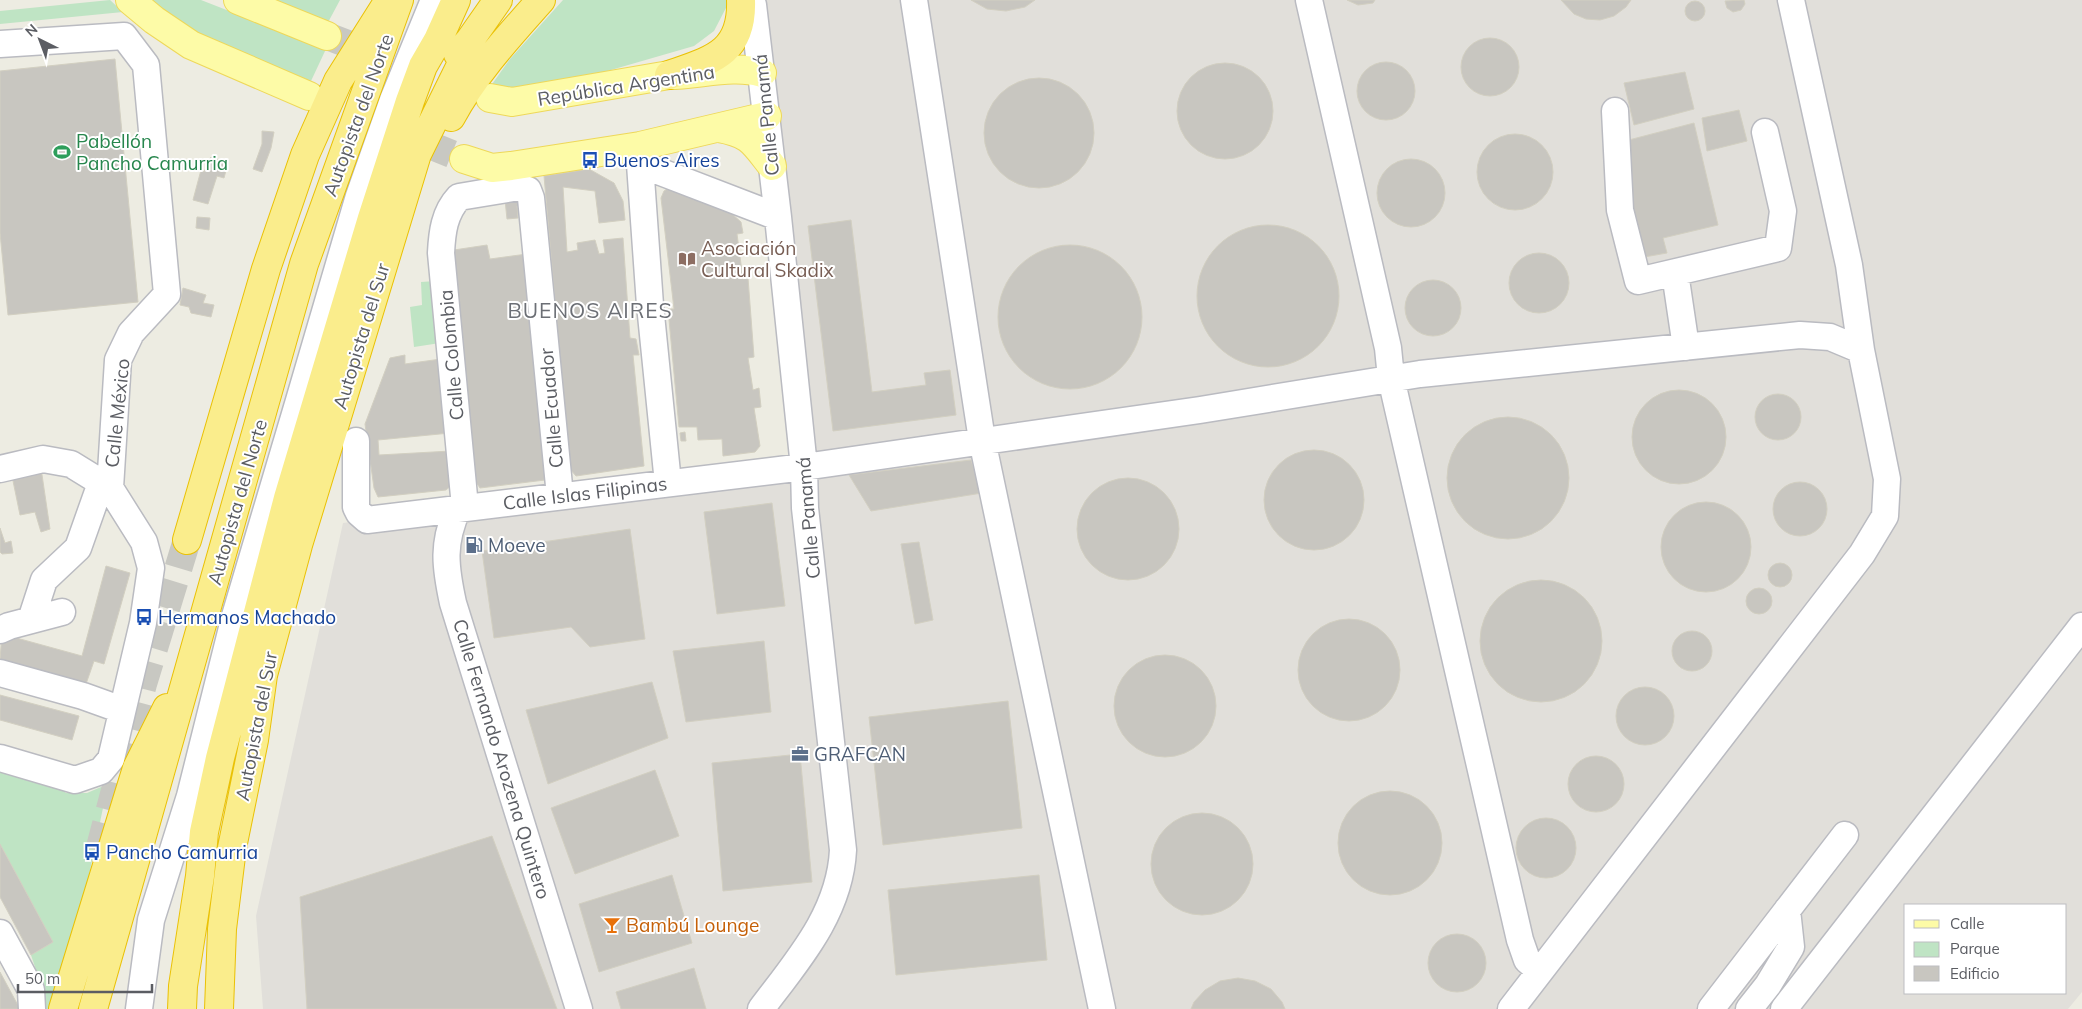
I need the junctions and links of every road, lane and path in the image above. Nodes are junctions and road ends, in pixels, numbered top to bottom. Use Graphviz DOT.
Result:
graph roads {
  1 [pos="130,0"];
  2 [pos="238,0"];
  3 [pos="389,0"];
  4 [pos="399,0"];
  5 [pos="434,0"];
  6 [pos="456,0"];
  7 [pos="498,0"];
  8 [pos="542,0"];
  9 [pos="914,0"];
  10 [pos="1309,0"];
  11 [pos="750,1"];
  12 [pos="1798,2"];
  13 [pos="328,36"];
  14 [pos="438,40"];
  15 [pos="470,40"];
  16 [pos="0,44"];
  17 [pos="762,73"];
  18 [pos="669,75"];
  19 [pos="309,96"];
  20 [pos="490,98"];
  21 [pos="1615,111"];
  22 [pos="767,116"];
  23 [pos="420,117"];
  24 [pos="719,128"];
  25 [pos="1764,132"];
  26 [pos="640,155"];
  27 [pos="464,159"];
  28 [pos="772,166"];
  29 [pos="452,204"];
  30 [pos="778,217"];
  31 [pos="387,249"];
  32 [pos="1675,273"];
  33 [pos="1686,347"];
  34 [pos="1861,350"];
  35 [pos="1391,378"];
  36 [pos="356,441"];
  37 [pos="976,441"];
  38 [pos="804,467"];
  39 [pos="0,469"];
  40 [pos="668,482"];
  41 [pos="106,485"];
  42 [pos="560,496"];
  43 [pos="462,508"];
  44 [pos="187,540"];
  45 [pos="62,612"];
  46 [pos="31,620"];
  47 [pos="2082,626"];
  48 [pos="0,630"];
  49 [pos="196,648"];
  50 [pos="0,673"];
  51 [pos="263,675"];
  52 [pos="122,710"];
  53 [pos="0,758"];
  54 [pos="190,796"];
  55 [pos="1845,835"];
  56 [pos="200,876"];
  57 [pos="1787,910"];
  58 [pos="0,932"];
  59 [pos="1540,971"];
  60 [pos="32,1009"];
  61 [pos="63,1009"];
  62 [pos="93,1009"];
  63 [pos="139,1009"];
  64 [pos="157,1009"];
  65 [pos="182,1009"];
  66 [pos="219,1009"];
  67 [pos="579,1009"];
  68 [pos="761,1009"];
  69 [pos="1102,1009"];
  70 [pos="1511,1009"];
  71 [pos="1711,1009"];
  72 [pos="1749,1009"];
  73 [pos="1784,1009"];
  1 -- 19 [label="main road"];
  2 -- 13 [label="main road"];
  3 -- 44 [label="highway"];
  4 -- 49 [label="highway, Autopista del Norte"];
  5 -- 54 [label="street"];
  6 -- 14 [label="highway"];
  7 -- 15 [label="highway"];
  8 -- 31 [label="highway"];
  9 -- 37 [label="street"];
  10 -- 35 [label="street"];
  11 -- 17 [label="street, Calle Panamá"];
  11 -- 18 [label="highway"];
  12 -- 34 [label="street"];
  14 -- 23 [label="highway"];
  14 -- 56 [label="highway"];
  15 -- 23 [label="highway"];
  15 -- 31 [label="highway"];
  16 -- 41 [label="street, Calle México"];
  17 -- 18 [label="main road, República Argentina"];
  17 -- 22 [label="street, Calle Panamá"];
  18 -- 20 [label="main road, República Argentina"];
  21 -- 32 [label="street"];
  22 -- 24 [label="main road"];
  22 -- 28 [label="street, Calle Panamá"];
  23 -- 31 [label="highway"];
  24 -- 26 [label="main road"];
  24 -- 28 [label="main road"];
  25 -- 32 [label="street"];
  26 -- 27 [label="main road"];
  26 -- 30 [label="street"];
  26 -- 40 [label="street"];
  28 -- 30 [label="street, Calle Panamá"];
  29 -- 42 [label="street, Calle Ecuador"];
  29 -- 43 [label="street, Calle Colombia"];
  30 -- 38 [label="street, Calle Panamá"];
  31 -- 51 [label="highway, Autopista del Sur"];
  32 -- 33 [label="street"];
  33 -- 34 [label="street, Calle Islas Filipinas"];
  33 -- 35 [label="street, Calle Islas Filipinas"];
  34 -- 59 [label="street"];
  35 -- 37 [label="street, Calle Islas Filipinas"];
  35 -- 59 [label="street"];
  36 -- 43 [label="street, Calle Islas Filipinas"];
  37 -- 38 [label="street, Calle Islas Filipinas"];
  37 -- 69 [label="street"];
  38 -- 40 [label="street, Calle Islas Filipinas"];
  38 -- 68 [label="street, Calle Panamá"];
  39 -- 41 [label="street"];
  40 -- 42 [label="street, Calle Islas Filipinas"];
  41 -- 46 [label="street"];
  41 -- 52 [label="street"];
  42 -- 43 [label="street, Calle Islas Filipinas"];
  43 -- 67 [label="street, Calle Fernando Arozena Quintero"];
  45 -- 46 [label="street"];
  46 -- 48 [label="street"];
  47 -- 73 [label="street"];
  49 -- 61 [label="highway"];
  49 -- 62 [label="highway, Autopista del Norte"];
  50 -- 52 [label="street"];
  51 -- 56 [label="highway"];
  51 -- 66 [label="highway, Autopista del Sur"];
  52 -- 53 [label="street"];
  54 -- 63 [label="street"];
  54 -- 64 [label="street"];
  55 -- 57 [label="street"];
  56 -- 65 [label="highway"];
  57 -- 71 [label="street"];
  57 -- 72 [label="street"];
  58 -- 60 [label="street"];
  59 -- 70 [label="street"];
}
